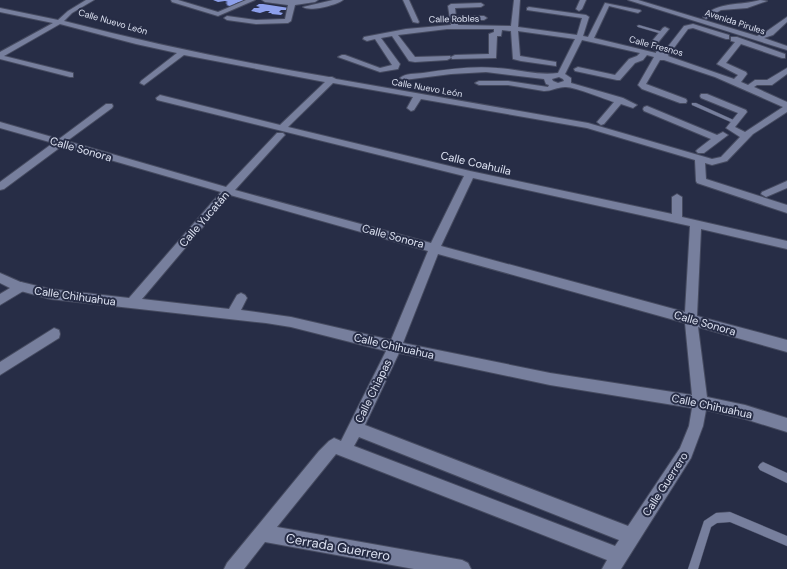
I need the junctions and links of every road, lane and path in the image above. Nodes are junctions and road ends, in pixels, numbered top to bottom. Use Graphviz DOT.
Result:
graph roads {
  1 [pos="91,0"];
  2 [pos="252,0"];
  3 [pos="265,0"];
  4 [pos="315,0"];
  5 [pos="340,0"];
  6 [pos="406,0"];
  7 [pos="583,0"];
  8 [pos="631,0"];
  9 [pos="649,0"];
  10 [pos="174,1"];
  11 [pos="517,1"];
  12 [pos="764,1"];
  13 [pos="527,2"];
  14 [pos="294,5"];
  15 [pos="481,5"];
  16 [pos="0,6"];
  17 [pos="529,9"];
  18 [pos="580,9"];
  19 [pos="0,10"];
  20 [pos="638,11"];
  21 [pos="706,17"];
  22 [pos="227,18"];
  23 [pos="453,18"];
  24 [pos="484,18"];
  25 [pos="787,19"];
  26 [pos="60,20"];
  27 [pos="438,20"];
  28 [pos="406,22"];
  29 [pos="444,26"];
  30 [pos="455,26"];
  31 [pos="639,26"];
  32 [pos="498,28"];
  33 [pos="776,28"];
  34 [pos="514,29"];
  35 [pos="664,31"];
  36 [pos="787,32"];
  37 [pos="393,33"];
  38 [pos="377,36"];
  39 [pos="761,36"];
  40 [pos="726,37"];
  41 [pos="579,38"];
  42 [pos="367,39"];
  43 [pos="590,40"];
  44 [pos="633,42"];
  45 [pos="787,43"];
  46 [pos="652,46"];
  47 [pos="787,48"];
  48 [pos="183,52"];
  49 [pos="645,53"];
  50 [pos="0,56"];
  51 [pos="782,56"];
  52 [pos="342,57"];
  53 [pos="660,57"];
  54 [pos="553,64"];
  55 [pos="578,69"];
  56 [pos="787,70"];
  57 [pos="70,75"];
  58 [pos="561,75"];
  59 [pos="404,78"];
  60 [pos="548,78"];
  61 [pos="332,79"];
  62 [pos="736,82"];
  63 [pos="144,83"];
  64 [pos="478,83"];
  65 [pos="566,84"];
  66 [pos="555,85"];
  67 [pos="749,88"];
  68 [pos="418,96"];
  69 [pos="704,96"];
  70 [pos="160,98"];
  71 [pos="436,99"];
  72 [pos="620,100"];
  73 [pos="683,101"];
  74 [pos="694,104"];
  75 [pos="633,105"];
  76 [pos="787,105"];
  77 [pos="109,106"];
  78 [pos="411,108"];
  79 [pos="787,108"];
  80 [pos="432,109"];
  81 [pos="647,109"];
  82 [pos="601,122"];
  83 [pos="735,122"];
  84 [pos="0,125"];
  85 [pos="281,131"];
  86 [pos="716,138"];
  87 [pos="743,139"];
  88 [pos="61,143"];
  89 [pos="701,154"];
  90 [pos="470,174"];
  91 [pos="787,184"];
  92 [pos="0,187"];
  93 [pos="228,191"];
  94 [pos="766,194"];
  95 [pos="677,197"];
  96 [pos="787,209"];
  97 [pos="677,220"];
  98 [pos="696,224"];
  99 [pos="787,246"];
  100 [pos="435,247"];
  101 [pos="0,278"];
  102 [pos="21,287"];
  103 [pos="241,298"];
  104 [pos="0,300"];
  105 [pos="131,304"];
  106 [pos="233,314"];
  107 [pos="691,319"];
  108 [pos="54,334"];
  109 [pos="787,346"];
  110 [pos="395,347"];
  111 [pos="0,369"];
  112 [pos="700,402"];
  113 [pos="787,425"];
  114 [pos="355,428"];
  115 [pos="345,449"];
  116 [pos="763,467"];
  117 [pos="787,478"];
  118 [pos="261,533"];
  119 [pos="631,536"];
  120 [pos="787,542"];
  121 [pos="615,563"];
  122 [pos="233,569"];
  123 [pos="462,569"];
  124 [pos="693,569"];
  1 -- 26 [label="street"];
  2 -- 10 [label="street"];
  3 -- 14 [label="street"];
  4 -- 14 [label="street"];
  5 -- 14 [label="street"];
  6 -- 28 [label="street"];
  7 -- 18 [label="street"];
  8 -- 39 [label="street, Avenida Pirules"];
  9 -- 21 [label="street, Avenida Pirules"];
  11 -- 13 [label="street"];
  11 -- 34 [label="street"];
  12 -- 21 [label="street"];
  14 -- 22 [label="street"];
  15 -- 23 [label="street"];
  16 -- 26 [label="street, Calle Nuevo León"];
  17 -- 41 [label="street"];
  19 -- 26 [label="street, Calle Nuevo León"];
  20 -- 43 [label="street"];
  21 -- 39 [label="street, Avenida Pirules"];
  23 -- 24 [label="street"];
  23 -- 30 [label="street"];
  25 -- 33 [label="street"];
  26 -- 48 [label="street, Calle Nuevo León"];
  26 -- 50 [label="street"];
  27 -- 29 [label="street"];
  29 -- 30 [label="street, Calle Robles"];
  29 -- 37 [label="street, Calle Robles"];
  30 -- 32 [label="street, Calle Robles"];
  31 -- 35 [label="lane"];
  32 -- 34 [label="street, Calle Robles"];
  32 -- 37 [label="street"];
  33 -- 36 [label="street"];
  33 -- 39 [label="street"];
  34 -- 41 [label="street, Calle Fresnos"];
  34 -- 54 [label="street"];
  35 -- 46 [label="street"];
  37 -- 38 [label="street, Calle Robles"];
  38 -- 42 [label="street, Calle Robles"];
  38 -- 52 [label="street"];
  39 -- 45 [label="street, Avenida Pirules"];
  39 -- 47 [label="street, Avenida Pirules"];
  40 -- 53 [label="street"];
  41 -- 43 [label="street, Calle Fresnos"];
  41 -- 58 [label="street"];
  43 -- 49 [label="street, Calle Fresnos"];
  44 -- 46 [label="lane"];
  46 -- 53 [label="street"];
  48 -- 61 [label="street, Calle Nuevo León"];
  48 -- 63 [label="street"];
  49 -- 53 [label="street, Calle Fresnos"];
  49 -- 55 [label="street"];
  50 -- 57 [label="street"];
  51 -- 62 [label="street"];
  53 -- 62 [label="street, Calle Fresnos"];
  53 -- 73 [label="street"];
  56 -- 67 [label="street"];
  58 -- 60 [label="street"];
  58 -- 65 [label="street"];
  59 -- 60 [label="street"];
  60 -- 66 [label="street"];
  61 -- 68 [label="street, Calle Nuevo León"];
  61 -- 85 [label="street, Calle Yucatán"];
  62 -- 67 [label="street, Calle Fresnos"];
  64 -- 66 [label="street"];
  65 -- 66 [label="street"];
  65 -- 72 [label="street"];
  67 -- 76 [label="street, Calle Fresnos"];
  68 -- 71 [label="street, Calle Nuevo León"];
  68 -- 78 [label="street"];
  69 -- 83 [label="street"];
  70 -- 85 [label="street, Calle Coahuila"];
  71 -- 80 [label="street"];
  71 -- 89 [label="street, Calle Nuevo León"];
  72 -- 75 [label="street"];
  72 -- 82 [label="street"];
  74 -- 83 [label="lane"];
  77 -- 88 [label="street"];
  79 -- 87 [label="street"];
  81 -- 86 [label="street"];
  83 -- 87 [label="street"];
  84 -- 88 [label="street, Calle Sonora"];
  85 -- 90 [label="street, Calle Coahuila"];
  85 -- 93 [label="street, Calle Yucatán"];
  86 -- 87 [label="street"];
  86 -- 89 [label="street"];
  87 -- 89 [label="street, Calle Nuevo León"];
  88 -- 92 [label="street"];
  88 -- 93 [label="street, Calle Sonora"];
  89 -- 96 [label="street"];
  90 -- 97 [label="street, Calle Coahuila"];
  90 -- 100 [label="street, Calle Chiapas"];
  91 -- 94 [label="street"];
  93 -- 100 [label="street, Calle Sonora"];
  93 -- 105 [label="street, Calle Yucatán"];
  95 -- 97 [label="street"];
  97 -- 98 [label="street, Calle Coahuila"];
  98 -- 99 [label="street, Calle Coahuila"];
  98 -- 107 [label="street, Calle Guerrero"];
  100 -- 107 [label="street, Calle Sonora"];
  100 -- 110 [label="street, Calle Chiapas"];
  101 -- 102 [label="street, Calle Chihuahua"];
  102 -- 104 [label="street"];
  102 -- 105 [label="street, Calle Chihuahua"];
  103 -- 106 [label="street"];
  105 -- 106 [label="street, Calle Chihuahua"];
  106 -- 110 [label="street, Calle Chihuahua"];
  107 -- 109 [label="street, Calle Sonora"];
  107 -- 112 [label="street, Calle Guerrero"];
  108 -- 111 [label="street"];
  110 -- 112 [label="street, Calle Chihuahua"];
  110 -- 114 [label="street, Calle Chiapas"];
  112 -- 113 [label="street, Calle Chihuahua"];
  112 -- 119 [label="street, Calle Guerrero"];
  114 -- 115 [label="street, Calle Chiapas"];
  114 -- 119 [label="street"];
  115 -- 118 [label="street"];
  115 -- 121 [label="street"];
  116 -- 117 [label="lane"];
  118 -- 122 [label="street"];
  118 -- 123 [label="street, Cerrada Guerrero"];
  119 -- 121 [label="street, Calle Guerrero"];
  120 -- 124 [label="lane"];
}
